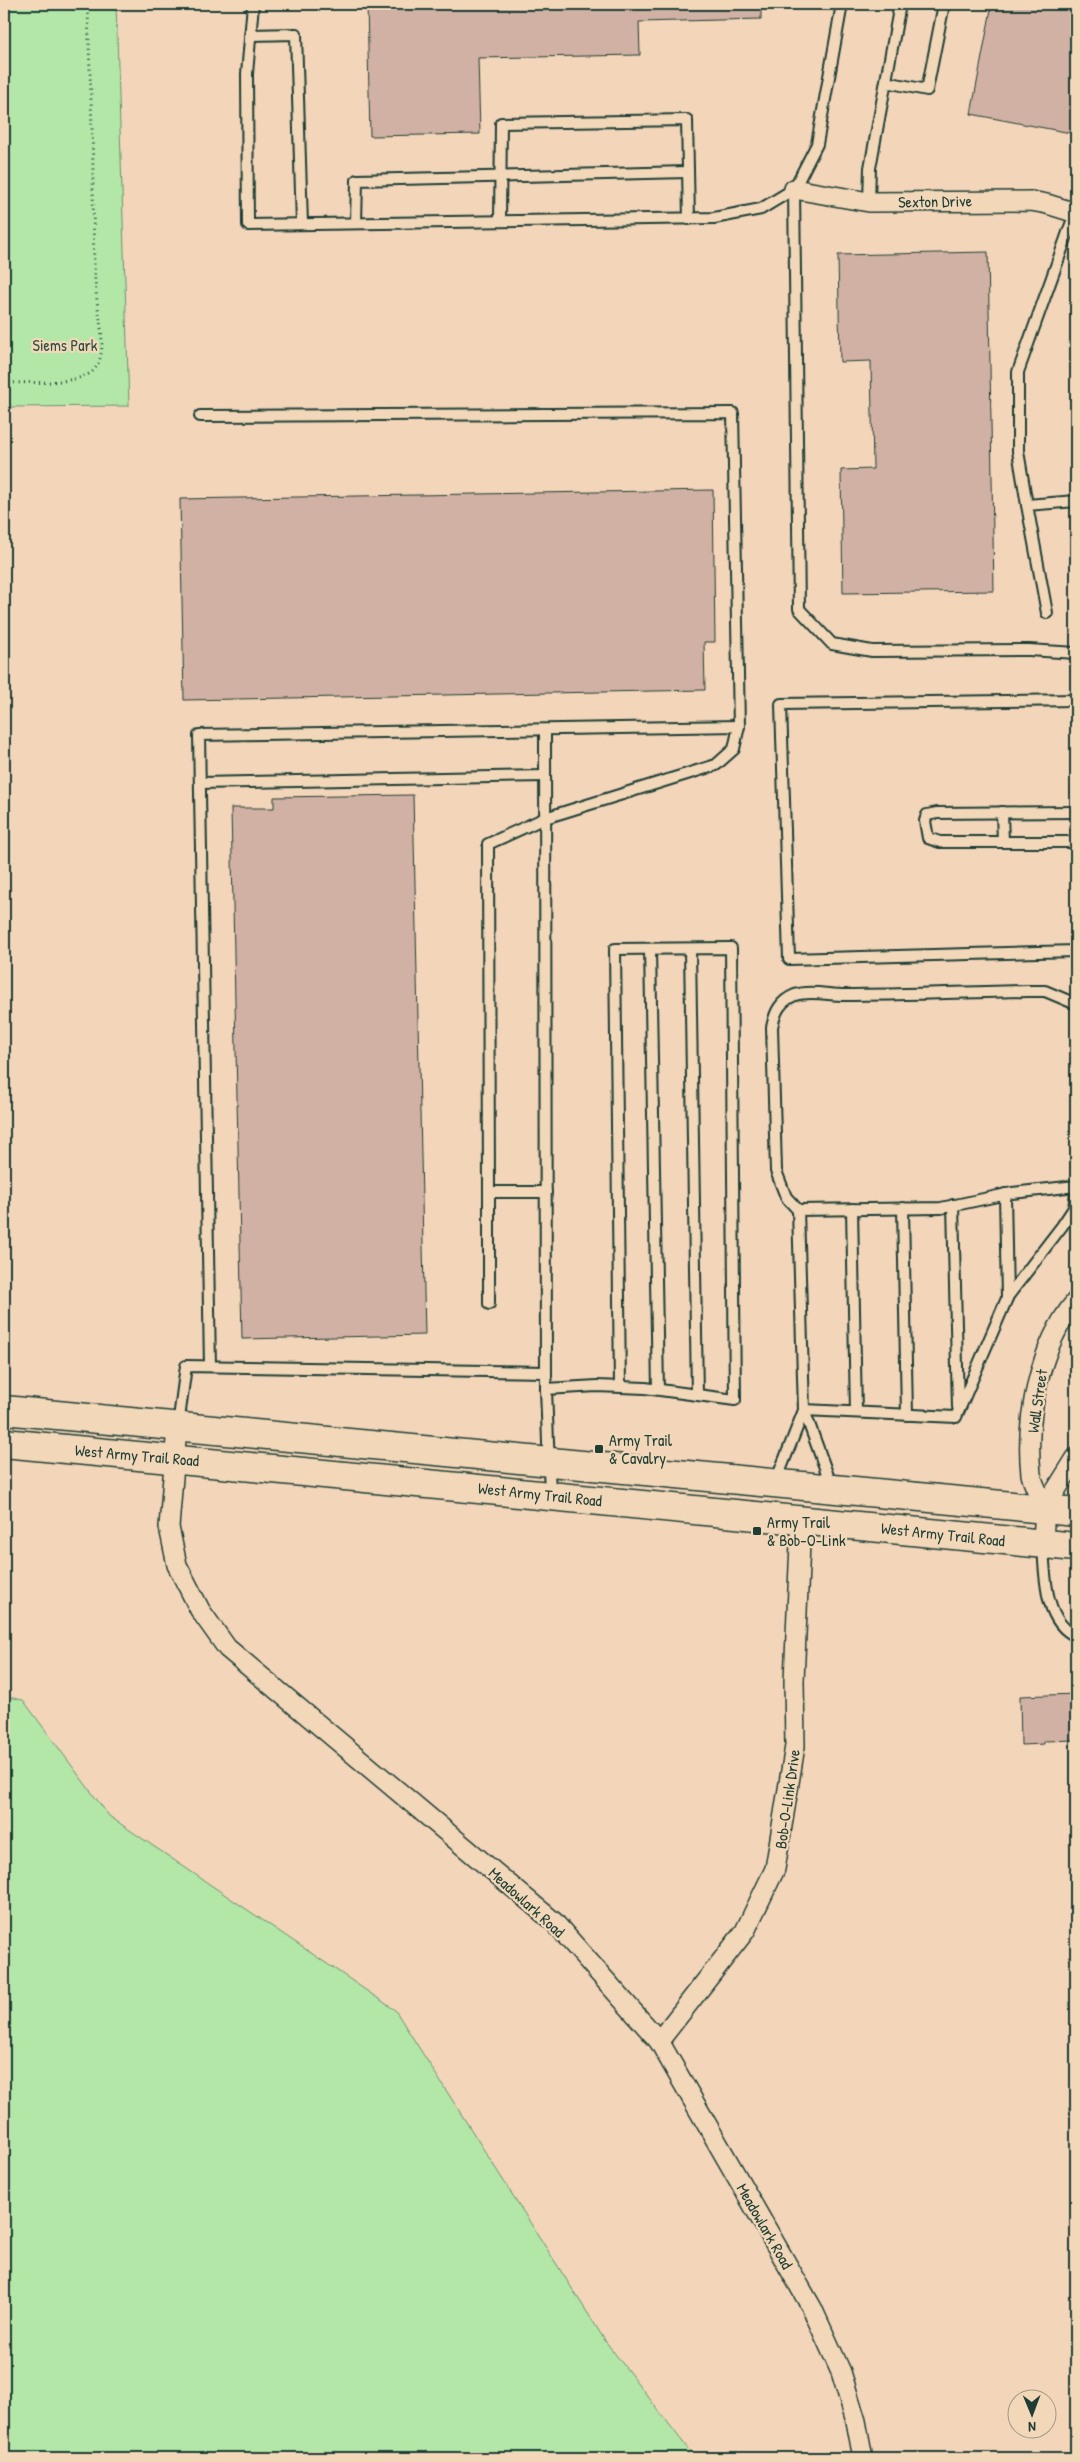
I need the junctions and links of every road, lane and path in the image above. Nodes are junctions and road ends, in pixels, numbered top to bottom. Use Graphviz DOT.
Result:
graph roads {
  1 [pos="88,4"];
  2 [pos="253,4"];
  3 [pos="842,4"];
  4 [pos="900,4"];
  5 [pos="944,4"];
  6 [pos="250,35"];
  7 [pos="886,82"];
  8 [pos="688,172"];
  9 [pos="500,177"];
  10 [pos="794,189"];
  11 [pos="869,202"];
  12 [pos="1076,213"];
  13 [pos="689,219"];
  14 [pos="500,221"];
  15 [pos="356,223"];
  16 [pos="302,224"];
  17 [pos="4,383"];
  18 [pos="200,416"];
  19 [pos="1076,501"];
  20 [pos="1027,505"];
  21 [pos="1046,613"];
  22 [pos="1076,653"];
  23 [pos="1076,700"];
  24 [pos="739,726"];
  25 [pos="545,730"];
  26 [pos="545,776"];
  27 [pos="200,783"];
  28 [pos="1002,812"];
  29 [pos="1076,812"];
  30 [pos="545,818"];
  31 [pos="1003,842"];
  32 [pos="1076,842"];
  33 [pos="690,948"];
  34 [pos="650,949"];
  35 [pos="1076,951"];
  36 [pos="1076,1004"];
  37 [pos="1076,1186"];
  38 [pos="489,1192"];
  39 [pos="546,1192"];
  40 [pos="1076,1192"];
  41 [pos="1005,1194"];
  42 [pos="953,1206"];
  43 [pos="903,1208"];
  44 [pos="852,1209"];
  45 [pos="798,1210"];
  46 [pos="1007,1298"];
  47 [pos="1076,1301"];
  48 [pos="489,1304"];
  49 [pos="210,1366"];
  50 [pos="546,1372"];
  51 [pos="620,1387"];
  52 [pos="546,1389"];
  53 [pos="658,1390"];
  54 [pos="697,1395"];
  55 [pos="4,1410"];
  56 [pos="804,1410"];
  57 [pos="856,1412"];
  58 [pos="958,1412"];
  59 [pos="907,1415"];
  60 [pos="178,1427"];
  61 [pos="4,1443"];
  62 [pos="1076,1458"];
  63 [pos="175,1459"];
  64 [pos="548,1461"];
  65 [pos="775,1483"];
  66 [pos="832,1488"];
  67 [pos="550,1495"];
  68 [pos="1044,1509"];
  69 [pos="1076,1512"];
  70 [pos="801,1520"];
  71 [pos="1043,1544"];
  72 [pos="1076,1548"];
  73 [pos="1076,1636"];
  74 [pos="659,2041"];
  75 [pos="863,2458"];
  1 -- 17 [label="path"];
  2 -- 6 [label="lane"];
  3 -- 10 [label="lane"];
  4 -- 7 [label="lane"];
  5 -- 7 [label="lane"];
  6 -- 16 [label="lane"];
  6 -- 16 [label="lane"];
  7 -- 11 [label="lane"];
  8 -- 9 [label="lane"];
  8 -- 9 [label="lane"];
  8 -- 13 [label="lane"];
  9 -- 14 [label="lane"];
  9 -- 15 [label="lane"];
  10 -- 11 [label="street, Sexton Drive"];
  10 -- 13 [label="lane"];
  10 -- 22 [label="lane"];
  11 -- 12 [label="street, Sexton Drive"];
  12 -- 20 [label="lane"];
  13 -- 14 [label="lane"];
  14 -- 15 [label="lane"];
  15 -- 16 [label="lane"];
  18 -- 24 [label="lane"];
  19 -- 20 [label="lane"];
  20 -- 21 [label="lane"];
  23 -- 35 [label="lane"];
  24 -- 25 [label="lane"];
  24 -- 30 [label="lane"];
  25 -- 26 [label="lane"];
  25 -- 27 [label="lane"];
  26 -- 27 [label="lane"];
  26 -- 30 [label="lane"];
  27 -- 49 [label="lane"];
  28 -- 29 [label="lane"];
  28 -- 31 [label="lane"];
  28 -- 31 [label="lane"];
  30 -- 38 [label="lane"];
  30 -- 39 [label="lane"];
  31 -- 32 [label="lane"];
  33 -- 34 [label="lane"];
  33 -- 54 [label="lane"];
  33 -- 54 [label="lane"];
  34 -- 51 [label="lane"];
  34 -- 53 [label="lane"];
  36 -- 45 [label="lane"];
  37 -- 41 [label="lane"];
  38 -- 39 [label="lane"];
  38 -- 48 [label="lane"];
  39 -- 50 [label="lane"];
  40 -- 46 [label="lane"];
  41 -- 42 [label="lane"];
  41 -- 46 [label="lane"];
  42 -- 43 [label="lane"];
  42 -- 58 [label="lane"];
  43 -- 44 [label="lane"];
  43 -- 59 [label="lane"];
  44 -- 45 [label="lane"];
  44 -- 57 [label="lane"];
  45 -- 56 [label="lane"];
  46 -- 58 [label="lane"];
  47 -- 68 [label="street, Wall Street"];
  49 -- 50 [label="lane"];
  49 -- 60 [label="lane"];
  50 -- 52 [label="lane"];
  51 -- 52 [label="lane"];
  51 -- 53 [label="lane"];
  52 -- 64 [label="lane"];
  53 -- 54 [label="lane"];
  55 -- 60 [label="main road, West Army Trail Road"];
  56 -- 57 [label="lane"];
  56 -- 65 [label="lane"];
  56 -- 66 [label="lane"];
  57 -- 59 [label="lane"];
  58 -- 59 [label="lane"];
  60 -- 63 [label="street, Meadowlark Road"];
  60 -- 64 [label="main road, West Army Trail Road"];
  61 -- 63 [label="main road, West Army Trail Road"];
  62 -- 68 [label="street"];
  63 -- 67 [label="main road, West Army Trail Road"];
  63 -- 74 [label="street, Meadowlark Road"];
  64 -- 65 [label="main road, West Army Trail Road"];
  64 -- 67 [label="lane"];
  65 -- 66 [label="main road, West Army Trail Road"];
  66 -- 68 [label="main road, West Army Trail Road"];
  67 -- 70 [label="main road, West Army Trail Road"];
  68 -- 69 [label="main road, West Army Trail Road"];
  68 -- 71 [label="street, Wall Street"];
  70 -- 71 [label="main road, West Army Trail Road"];
  70 -- 74 [label="street, Bob-O-Link Drive"];
  71 -- 72 [label="main road, West Army Trail Road"];
  71 -- 73 [label="lane"];
  74 -- 75 [label="street, Meadowlark Road"];
}
